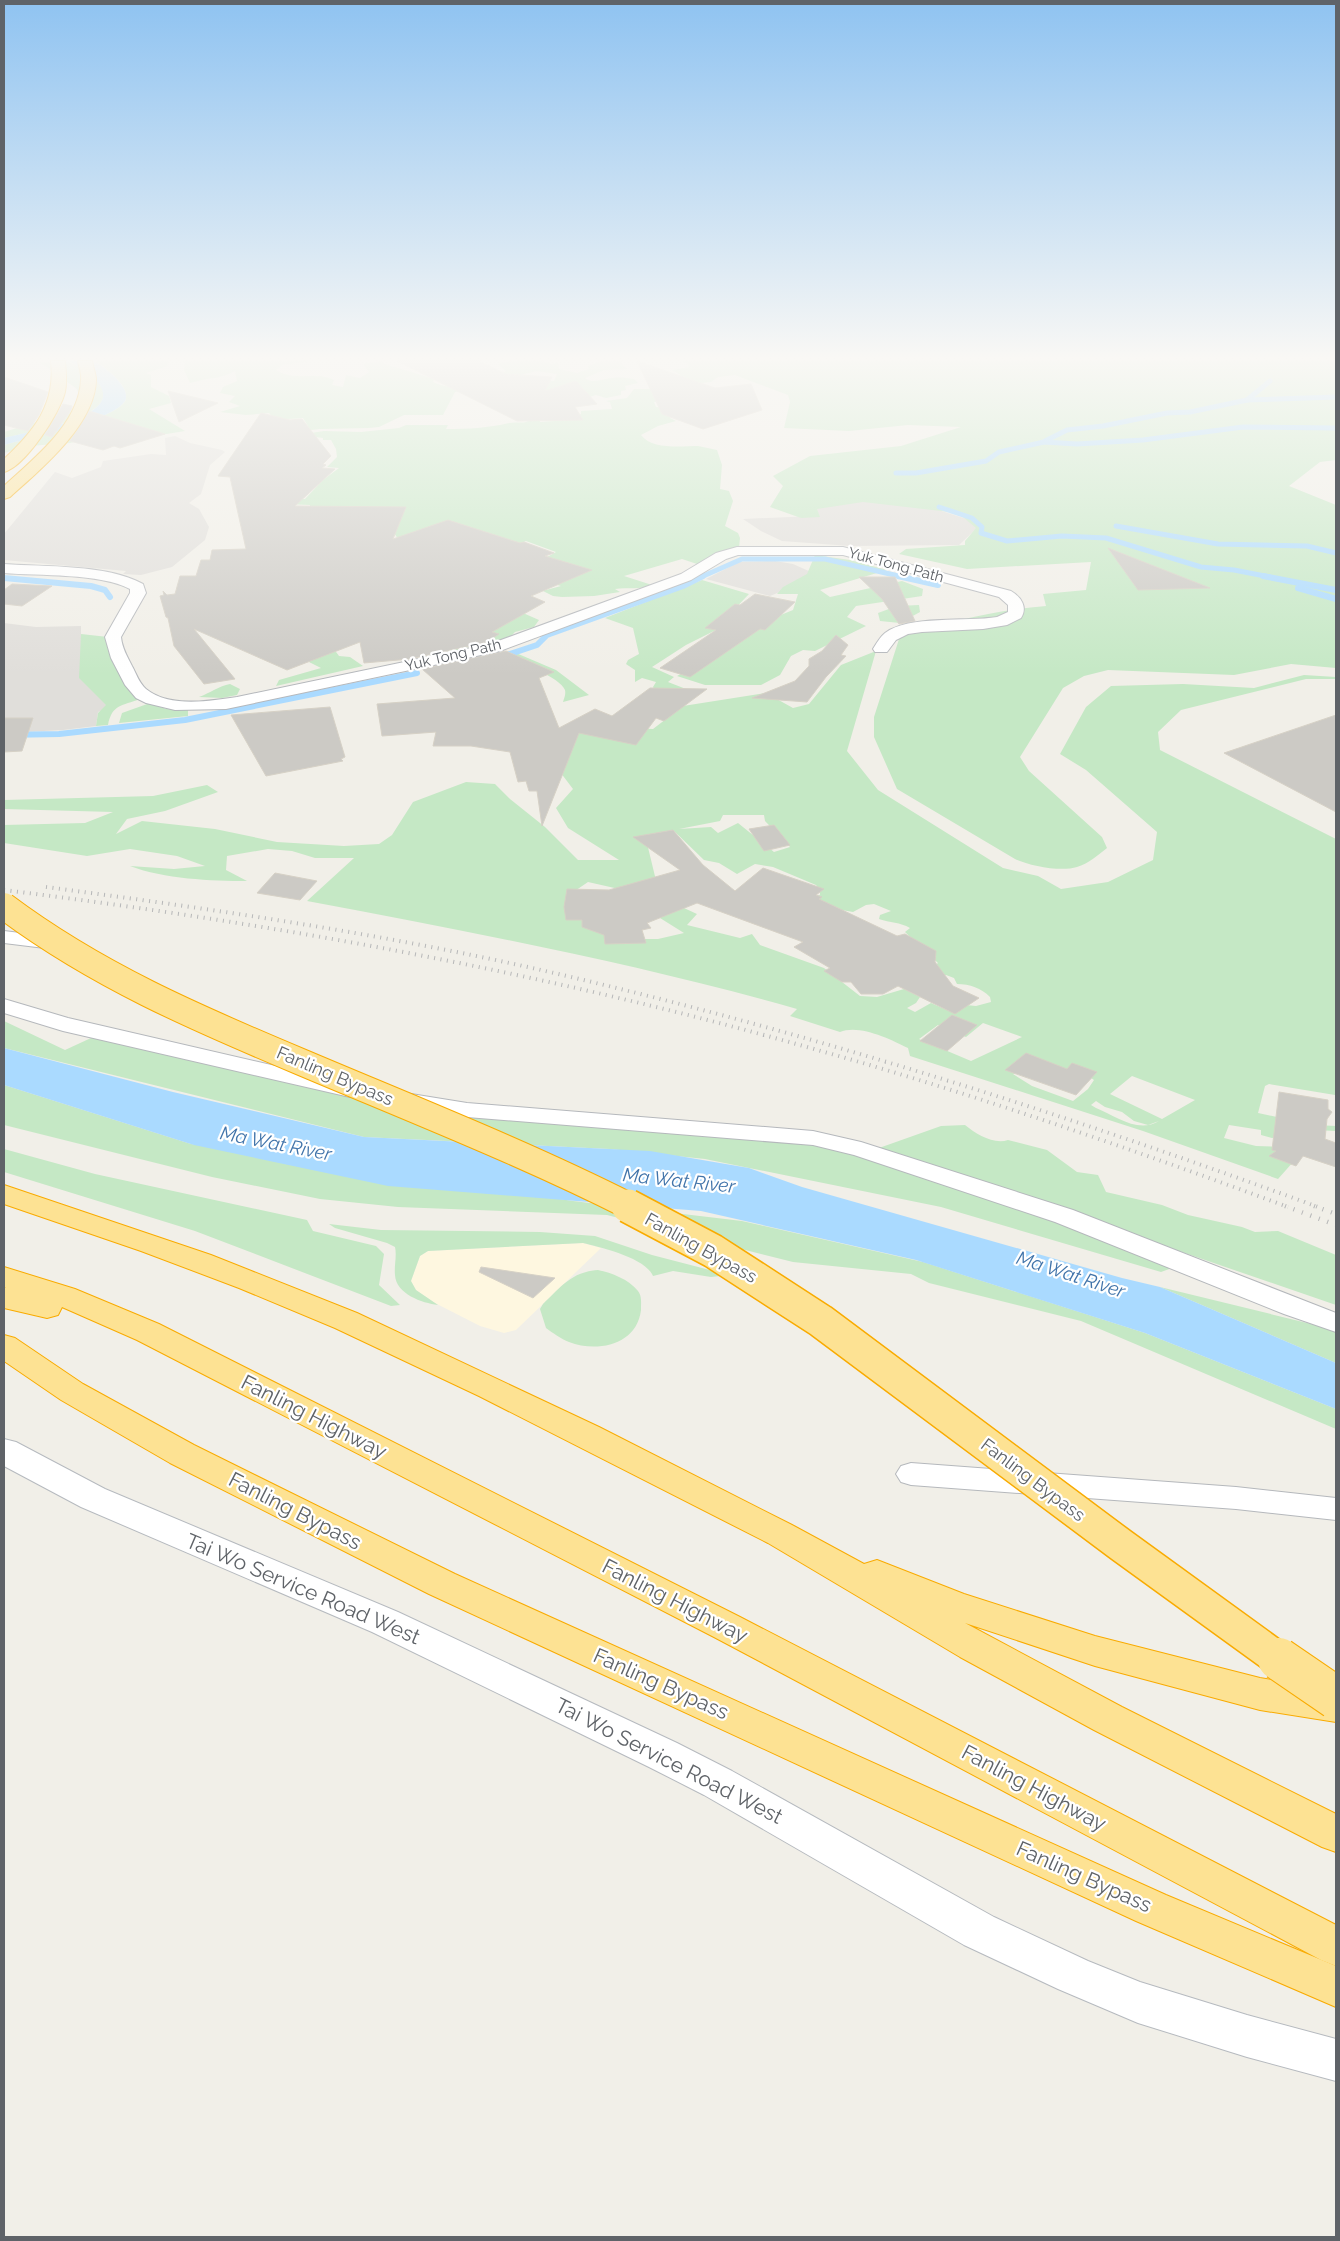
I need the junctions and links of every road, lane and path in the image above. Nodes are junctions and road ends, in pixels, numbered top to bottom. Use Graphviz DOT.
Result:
graph roads {
  1 [pos="34,466"];
  2 [pos="4,494"];
  3 [pos="4,569"];
  4 [pos="881,650"];
  5 [pos="4,906"];
  6 [pos="4,937"];
  7 [pos="93,954"];
  8 [pos="4,1006"];
  9 [pos="4,1194"];
  10 [pos="4,1277"];
  11 [pos="4,1298"];
  12 [pos="1336,1323"];
  13 [pos="148,1332"];
  14 [pos="4,1346"];
  15 [pos="4,1451"];
  16 [pos="912,1474"];
  17 [pos="1336,1509"];
  18 [pos="783,1536"];
  19 [pos="1333,1703"];
  20 [pos="1336,1834"];
  21 [pos="1336,1946"];
  22 [pos="1336,1987"];
  23 [pos="1336,2060"];
  1 -- 2 [label="highway"];
  3 -- 4 [label="street, Yuk Tong Path"];
  5 -- 19 [label="highway, Fanling Bypass, bridge"];
  6 -- 7 [label="street"];
  8 -- 12 [label="street"];
  9 -- 18 [label="highway"];
  10 -- 13 [label="highway, Fanling Highway"];
  11 -- 13 [label="highway"];
  13 -- 21 [label="highway, Fanling Highway"];
  14 -- 22 [label="highway, Fanling Bypass"];
  15 -- 23 [label="main road, Tai Wo Service Road West"];
  16 -- 17 [label="street"];
  18 -- 19 [label="highway"];
  18 -- 20 [label="highway"];
}
